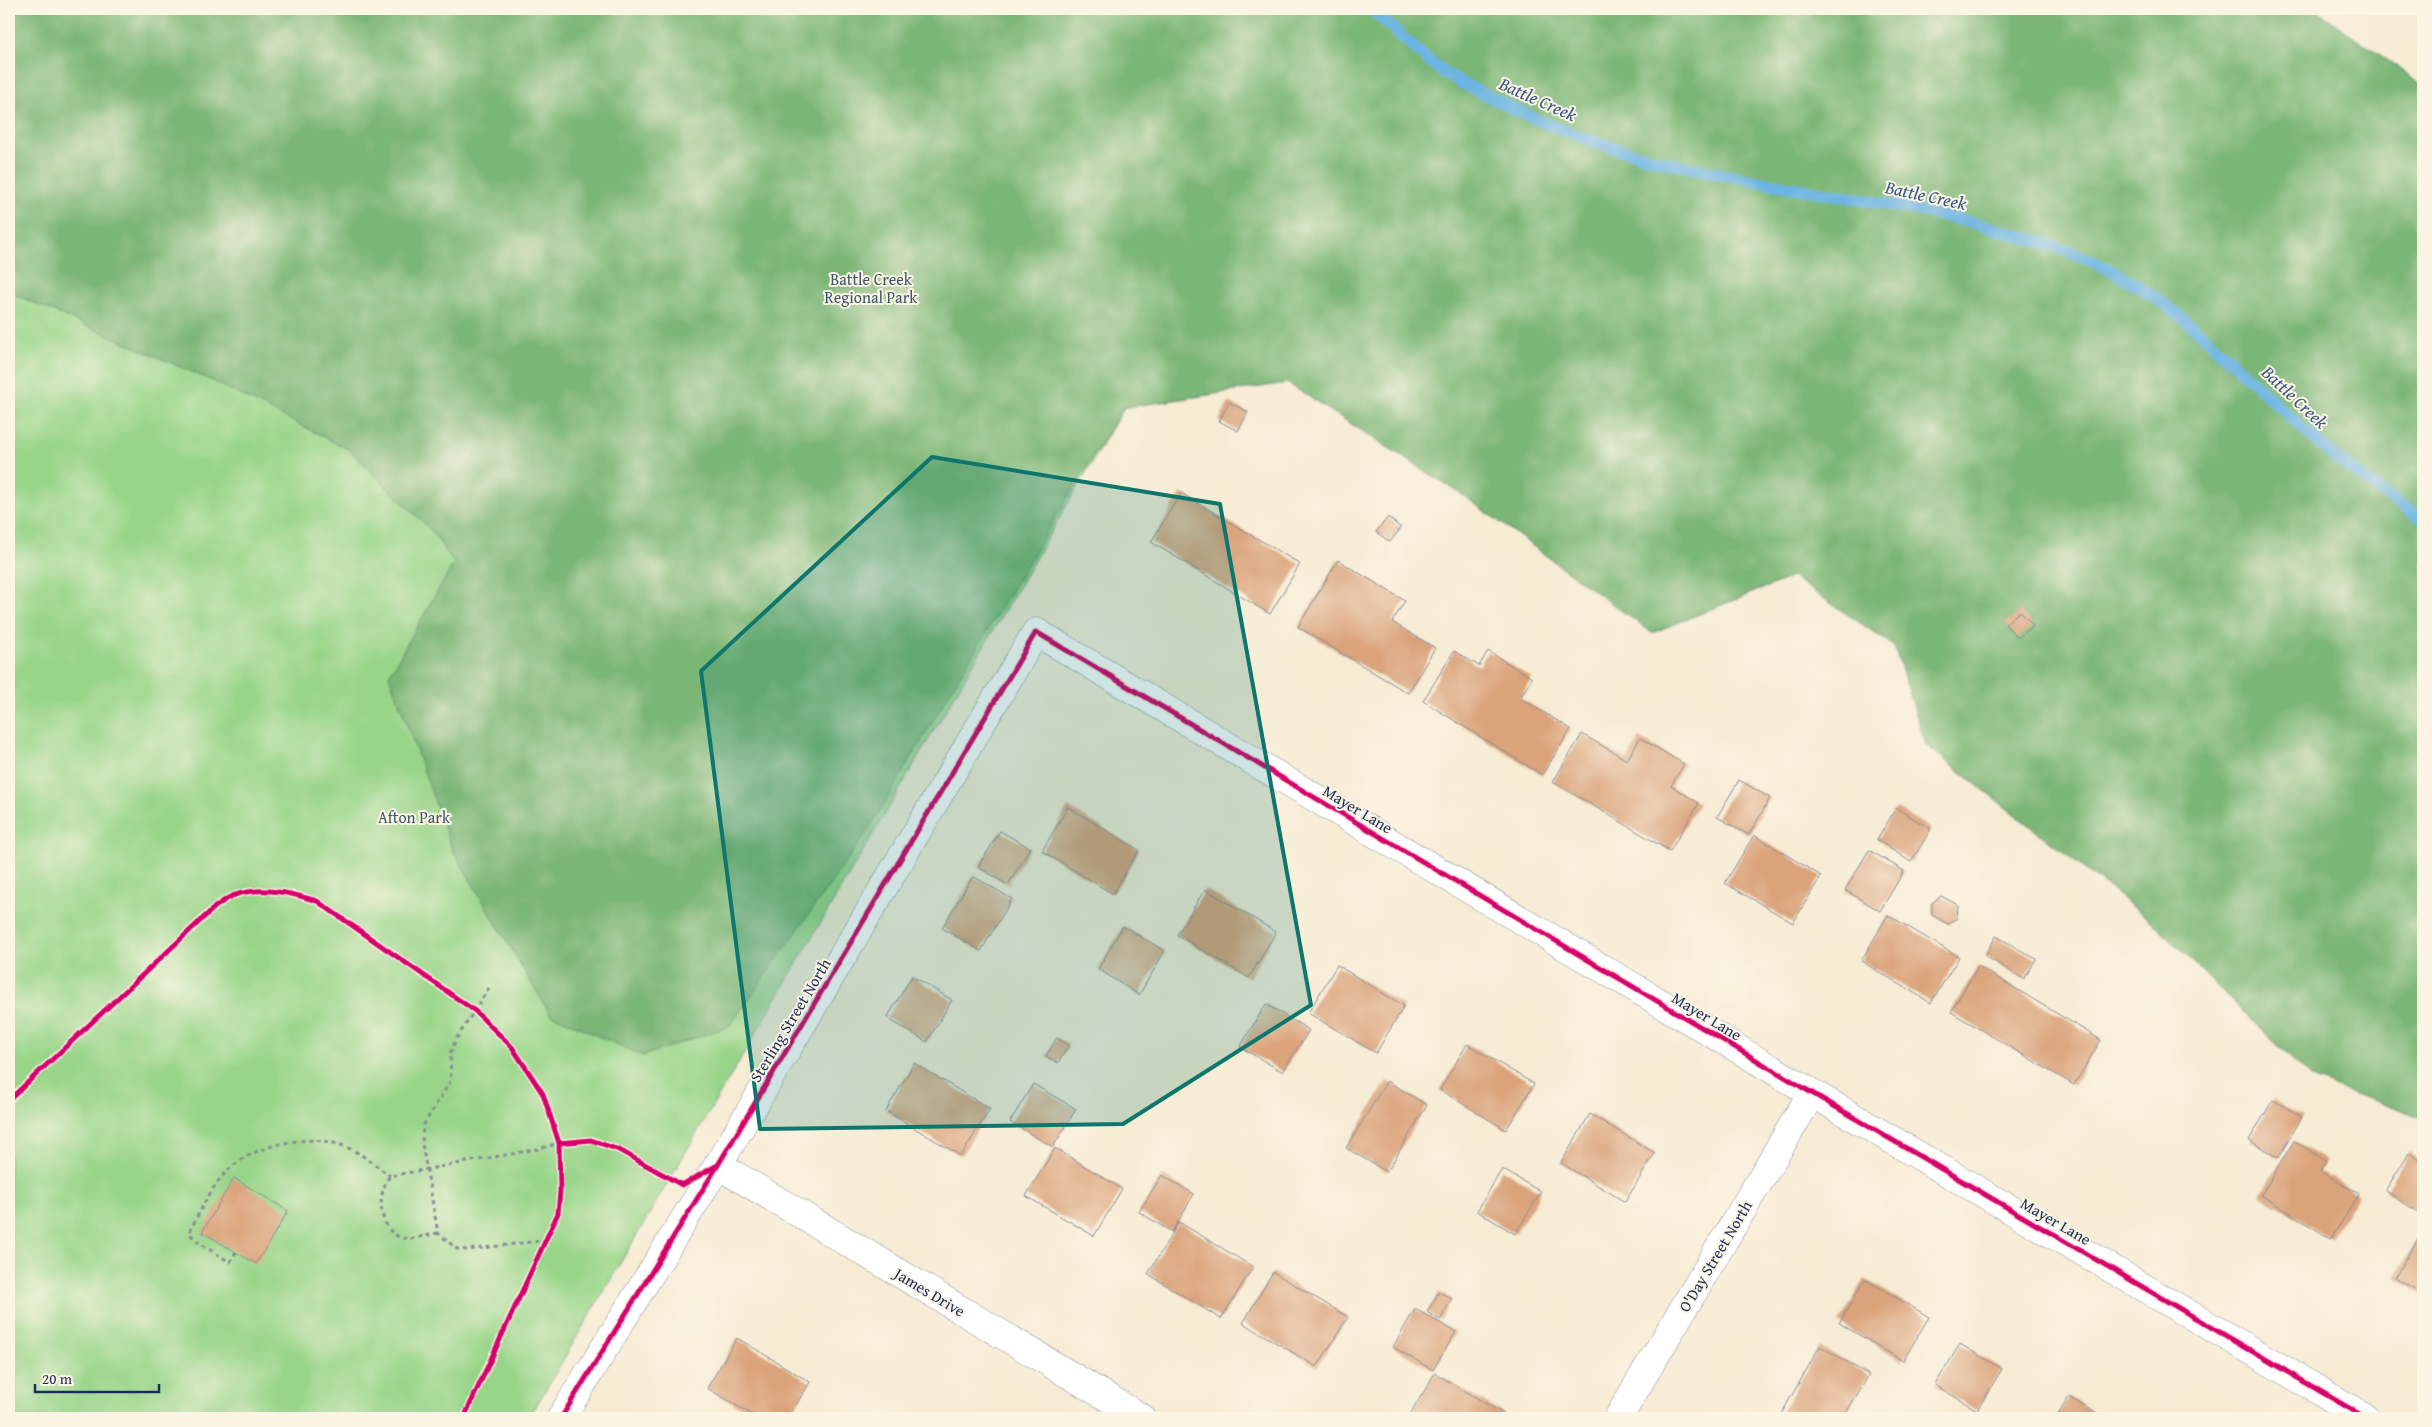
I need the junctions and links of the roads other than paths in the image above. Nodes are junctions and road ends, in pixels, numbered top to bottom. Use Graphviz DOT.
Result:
graph roads {
  1 [pos="1036,632"];
  2 [pos="1812,1093"];
  3 [pos="718,1165"];
  4 [pos="2352,1415"];
  5 [pos="561,1418"];
  6 [pos="1142,1418"];
  7 [pos="1618,1418"];
  1 -- 2 [label="street, Mayer Lane"];
  1 -- 3 [label="street, Sterling Street North"];
  2 -- 4 [label="street, Mayer Lane"];
  2 -- 7 [label="street, O'Day Street North"];
  3 -- 5 [label="street, Sterling Street North"];
  3 -- 6 [label="street, James Drive"];
}
